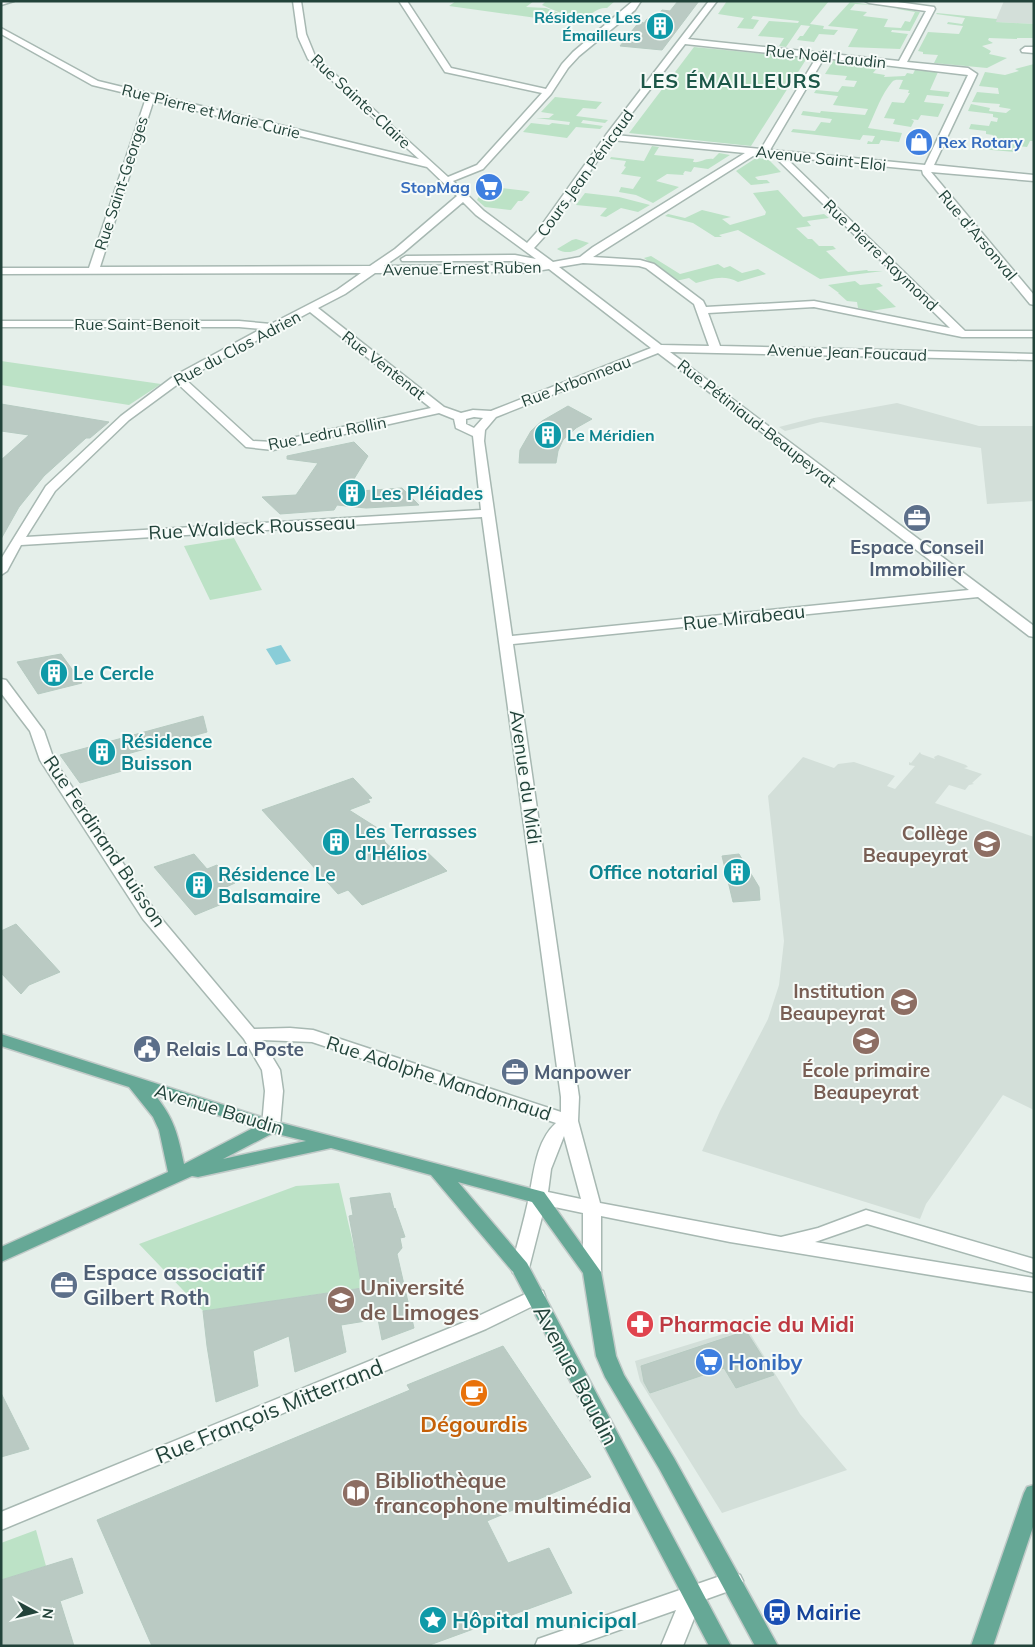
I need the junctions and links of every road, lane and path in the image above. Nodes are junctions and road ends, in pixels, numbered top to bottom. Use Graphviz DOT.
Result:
graph roads {
  1 [pos="10,1"];
  2 [pos="296,1"];
  3 [pos="637,1"];
  4 [pos="713,1"];
  5 [pos="869,1"];
  6 [pos="403,2"];
  7 [pos="1,3"];
  8 [pos="1,30"];
  9 [pos="683,41"];
  10 [pos="821,56"];
  11 [pos="902,64"];
  12 [pos="548,92"];
  13 [pos="154,98"];
  14 [pos="609,137"];
  15 [pos="764,152"];
  16 [pos="782,154"];
  17 [pos="431,165"];
  18 [pos="928,168"];
  19 [pos="1034,178"];
  20 [pos="446,181"];
  21 [pos="462,197"];
  22 [pos="528,248"];
  23 [pos="386,260"];
  24 [pos="583,260"];
  25 [pos="1,262"];
  26 [pos="551,265"];
  27 [pos="94,266"];
  28 [pos="373,270"];
  29 [pos="1,271"];
  30 [pos="1034,302"];
  31 [pos="311,308"];
  32 [pos="702,310"];
  33 [pos="1,324"];
  34 [pos="273,327"];
  35 [pos="962,334"];
  36 [pos="1034,334"];
  37 [pos="661,348"];
  38 [pos="716,349"];
  39 [pos="985,356"];
  40 [pos="1034,357"];
  41 [pos="178,378"];
  42 [pos="440,409"];
  43 [pos="492,415"];
  44 [pos="460,418"];
  45 [pos="479,434"];
  46 [pos="488,513"];
  47 [pos="17,541"];
  48 [pos="1,571"];
  49 [pos="982,593"];
  50 [pos="1034,634"];
  51 [pos="505,641"];
  52 [pos="1,683"];
  53 [pos="250,1036"];
  54 [pos="1,1040"];
  55 [pos="135,1083"];
  56 [pos="569,1121"];
  57 [pos="271,1126"];
  58 [pos="331,1142"];
  59 [pos="438,1171"];
  60 [pos="178,1175"];
  61 [pos="538,1197"];
  62 [pos="592,1208"];
  63 [pos="779,1242"];
  64 [pos="1,1255"];
  65 [pos="1034,1266"];
  66 [pos="520,1268"];
  67 [pos="592,1272"];
  68 [pos="1034,1285"];
  69 [pos="536,1296"];
  70 [pos="1034,1493"];
  71 [pos="1,1521"];
  72 [pos="732,1581"];
  73 [pos="693,1595"];
  74 [pos="546,1646"];
  75 [pos="672,1646"];
  76 [pos="720,1646"];
  77 [pos="768,1646"];
  78 [pos="982,1646"];
  1 -- 7 [label="street"];
  2 -- 17 [label="street, Rue Sainte-Claire"];
  3 -- 12 [label="street"];
  4 -- 9 [label="street, Cours Jean Pénicaud"];
  5 -- 11 [label="street"];
  6 -- 12 [label="street"];
  8 -- 13 [label="street, Rue Pierre et Marie Curie"];
  9 -- 10 [label="street, Rue Noël Laudin"];
  9 -- 14 [label="street, Cours Jean Pénicaud"];
  10 -- 11 [label="street, Rue Noël Laudin"];
  10 -- 15 [label="street"];
  11 -- 18 [label="street, Rue Noël Laudin"];
  12 -- 20 [label="street"];
  13 -- 17 [label="street, Rue Pierre et Marie Curie"];
  13 -- 27 [label="street, Rue Saint-Georges"];
  14 -- 15 [label="street, Avenue Saint-Eloi"];
  14 -- 22 [label="street, Cours Jean Pénicaud"];
  15 -- 16 [label="street, Avenue Saint-Eloi"];
  15 -- 24 [label="street"];
  16 -- 18 [label="street, Avenue Saint-Eloi"];
  16 -- 35 [label="street, Rue Pierre Raymond"];
  17 -- 20 [label="street, Rue Sainte-Claire"];
  18 -- 19 [label="street, Avenue Saint-Eloi"];
  18 -- 30 [label="street, Rue d'Arsonval"];
  20 -- 21 [label="street, Rue Sainte-Claire"];
  21 -- 22 [label="street, Rue Pétiniaud-Beaupeyrat"];
  21 -- 23 [label="street, Rue du Clos Adrien"];
  22 -- 26 [label="street, Rue Pétiniaud-Beaupeyrat"];
  23 -- 26 [label="street, Avenue Ernest Ruben"];
  23 -- 27 [label="street, Avenue Ernest Ruben"];
  23 -- 28 [label="street, Rue du Clos Adrien"];
  24 -- 26 [label="street"];
  24 -- 32 [label="street"];
  25 -- 27 [label="street, Avenue Ernest Ruben"];
  26 -- 28 [label="street, Avenue Ernest Ruben"];
  26 -- 37 [label="street, Rue Pétiniaud-Beaupeyrat"];
  27 -- 28 [label="street, Avenue Ernest Ruben"];
  27 -- 29 [label="street, Avenue Ernest Ruben"];
  28 -- 31 [label="street, Rue du Clos Adrien"];
  31 -- 34 [label="street, Rue du Clos Adrien"];
  31 -- 42 [label="street, Rue Ventenat"];
  32 -- 35 [label="street"];
  32 -- 38 [label="street"];
  33 -- 34 [label="street, Rue Saint-Benoit"];
  34 -- 41 [label="street, Rue du Clos Adrien"];
  35 -- 36 [label="street"];
  35 -- 39 [label="street, Rue Pierre Raymond"];
  37 -- 38 [label="street, Avenue Jean Foucaud"];
  37 -- 43 [label="street, Rue Arbonneau"];
  37 -- 49 [label="street, Rue Pétiniaud-Beaupeyrat"];
  38 -- 39 [label="street, Avenue Jean Foucaud"];
  39 -- 40 [label="street, Avenue Jean Foucaud"];
  41 -- 42 [label="street, Rue Ledru Rollin"];
  41 -- 47 [label="street, Rue du Clos Adrien"];
  42 -- 44 [label="street, Rue Ventenat"];
  43 -- 44 [label="street"];
  43 -- 45 [label="street"];
  44 -- 45 [label="street"];
  45 -- 46 [label="street, Avenue du Midi"];
  46 -- 47 [label="street, Rue Waldeck Rousseau"];
  46 -- 51 [label="street, Avenue du Midi"];
  47 -- 48 [label="street, Rue du Clos Adrien"];
  49 -- 50 [label="street, Rue Pétiniaud-Beaupeyrat"];
  49 -- 51 [label="street, Rue Mirabeau"];
  51 -- 56 [label="street, Avenue du Midi"];
  52 -- 53 [label="street, Rue Ferdinand Buisson"];
  53 -- 56 [label="street, Rue Adolphe Mandonnaud"];
  53 -- 57 [label="street, Rue Ferdinand Buisson"];
  54 -- 55 [label="main road, Avenue Baudin"];
  55 -- 57 [label="main road, Avenue Baudin"];
  55 -- 60 [label="main road"];
  56 -- 61 [label="street"];
  56 -- 62 [label="street, Avenue du Midi"];
  57 -- 58 [label="main road, Avenue Baudin"];
  57 -- 60 [label="main road"];
  58 -- 59 [label="main road, Avenue Baudin"];
  58 -- 60 [label="main road"];
  59 -- 61 [label="main road, Avenue Baudin"];
  59 -- 66 [label="main road, Avenue Baudin"];
  60 -- 64 [label="main road"];
  61 -- 62 [label="street"];
  61 -- 66 [label="street"];
  61 -- 67 [label="main road, Avenue Baudin"];
  62 -- 63 [label="street"];
  62 -- 67 [label="street, Avenue Baudin"];
  63 -- 65 [label="street"];
  63 -- 68 [label="street"];
  66 -- 69 [label="main road, Avenue Baudin"];
  67 -- 72 [label="main road, Avenue Baudin"];
  69 -- 71 [label="street, Rue François Mitterrand"];
  69 -- 73 [label="main road, Avenue Baudin"];
  70 -- 78 [label="main road"];
  72 -- 73 [label="street"];
  72 -- 77 [label="main road, Avenue Baudin"];
  73 -- 74 [label="street"];
  73 -- 75 [label="street"];
  73 -- 76 [label="main road, Avenue Baudin"];
}
